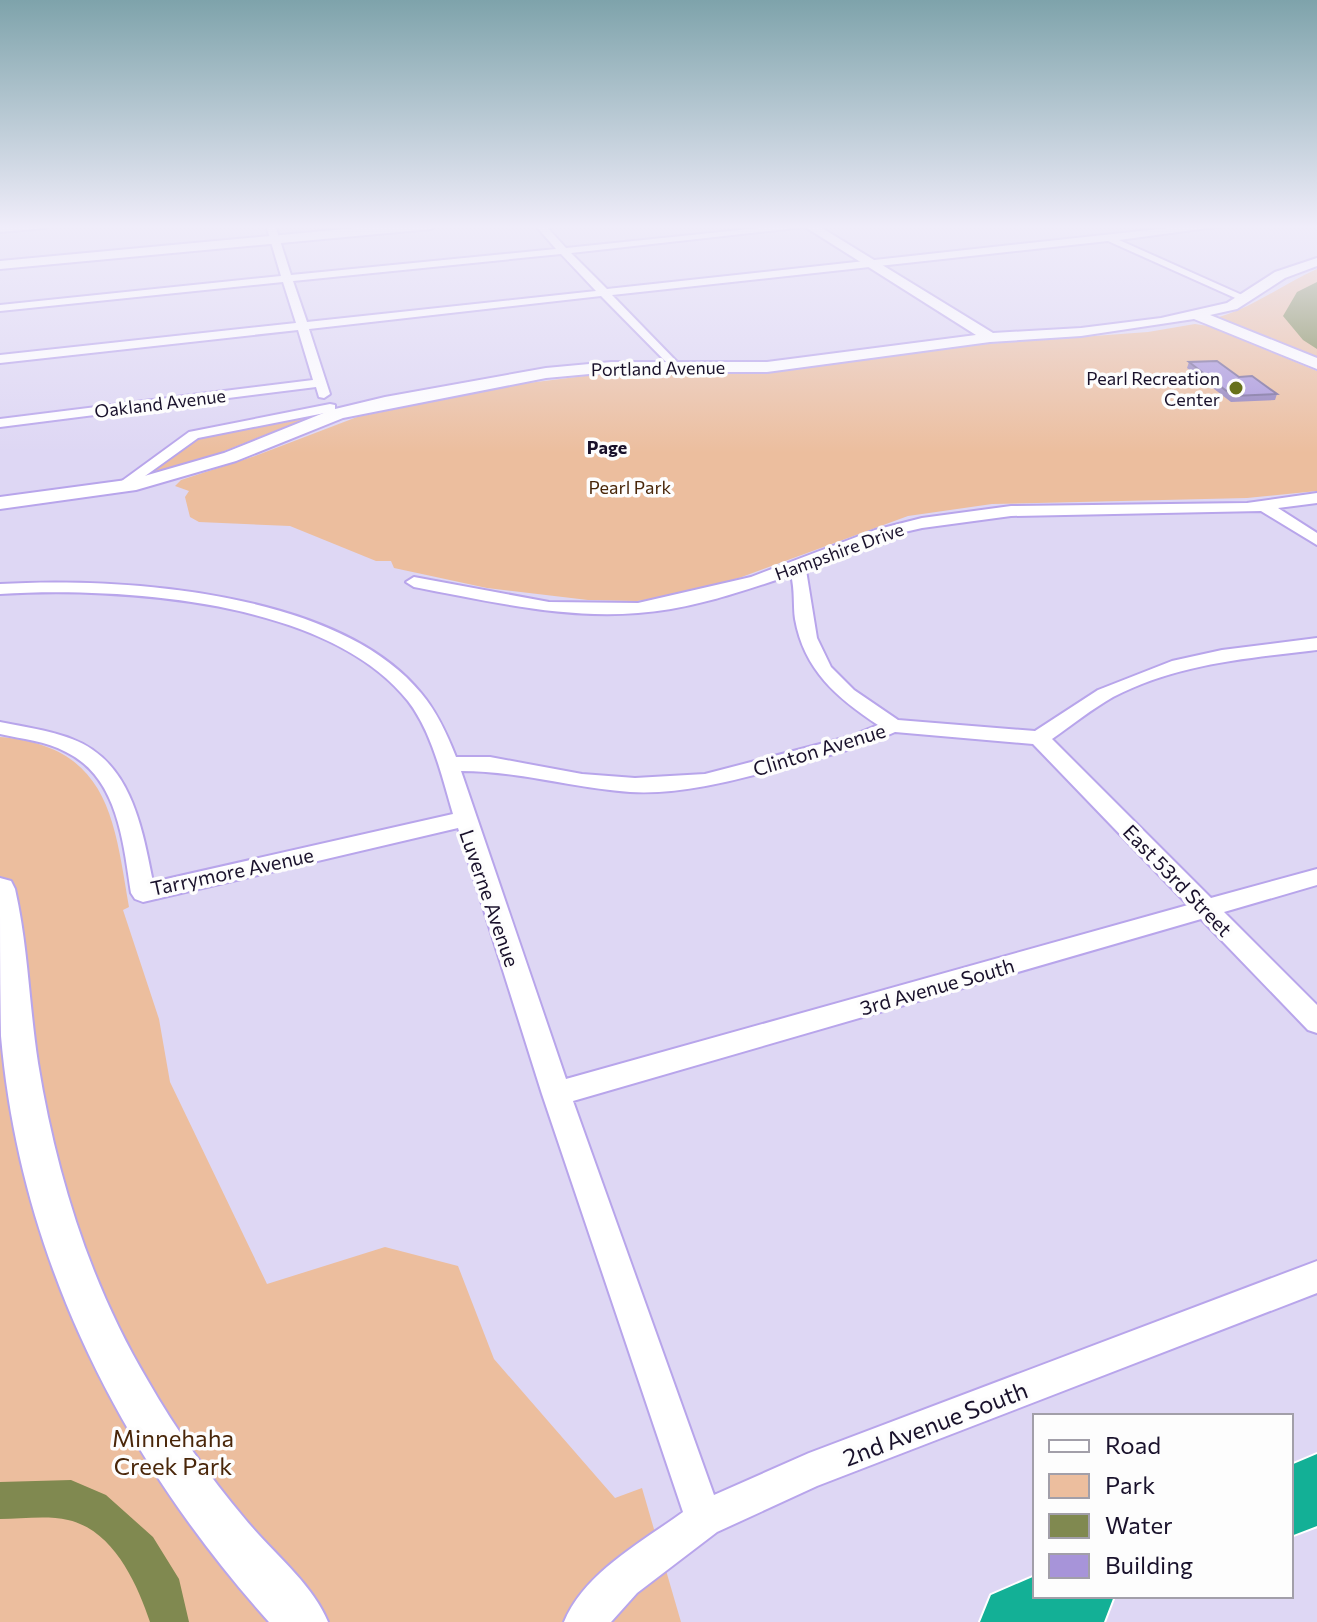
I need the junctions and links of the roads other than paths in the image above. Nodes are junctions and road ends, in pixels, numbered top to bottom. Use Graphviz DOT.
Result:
graph roads {
  1 [pos="72,301"];
  2 [pos="294,301"];
  3 [pos="527,301"];
  4 [pos="612,301"];
  5 [pos="930,301"];
  6 [pos="1243,301"];
  7 [pos="0,308"];
  8 [pos="1197,315"];
  9 [pos="302,326"];
  10 [pos="990,338"];
  11 [pos="0,359"];
  12 [pos="1317,364"];
  13 [pos="675,367"];
  14 [pos="321,383"];
  15 [pos="333,411"];
  16 [pos="0,423"];
  17 [pos="122,486"];
  18 [pos="1317,498"];
  19 [pos="0,503"];
  20 [pos="1264,506"];
  21 [pos="1317,540"];
  22 [pos="797,568"];
  23 [pos="414,582"];
  24 [pos="0,589"];
  25 [pos="1317,644"];
  26 [pos="893,726"];
  27 [pos="0,728"];
  28 [pos="1039,738"];
  29 [pos="448,764"];
  30 [pos="464,819"];
  31 [pos="1317,877"];
  32 [pos="0,889"];
  33 [pos="1207,910"];
  34 [pos="1317,1022"];
  35 [pos="556,1094"];
  36 [pos="1317,1277"];
  37 [pos="1317,1489"];
  38 [pos="1293,1500"];
  39 [pos="704,1519"];
  40 [pos="1072,1598"];
  41 [pos="303,1622"];
  42 [pos="584,1622"];
  43 [pos="1018,1622"];
  1 -- 7 [label="street"];
  2 -- 9 [label="street"];
  3 -- 9 [label="street"];
  4 -- 13 [label="street"];
  5 -- 10 [label="street"];
  6 -- 8 [label="street, Portland Avenue"];
  8 -- 10 [label="street, Portland Avenue"];
  8 -- 12 [label="street"];
  9 -- 11 [label="street"];
  9 -- 14 [label="street"];
  10 -- 13 [label="street, Portland Avenue"];
  13 -- 15 [label="street, Portland Avenue"];
  14 -- 15 [label="street"];
  14 -- 16 [label="street, Oakland Avenue"];
  15 -- 17 [label="street, Portland Avenue"];
  15 -- 17 [label="street"];
  17 -- 19 [label="street, Portland Avenue"];
  18 -- 20 [label="street, Hampshire Drive"];
  20 -- 21 [label="street"];
  20 -- 22 [label="street, Hampshire Drive"];
  22 -- 23 [label="street, Hampshire Drive"];
  22 -- 26 [label="street"];
  24 -- 29 [label="street, Luverne Avenue"];
  25 -- 28 [label="street"];
  26 -- 28 [label="street, Clinton Avenue"];
  26 -- 29 [label="street, Clinton Avenue"];
  27 -- 30 [label="street, Tarrymore Avenue"];
  28 -- 33 [label="street, East 53rd Street"];
  29 -- 30 [label="street, Luverne Avenue"];
  30 -- 35 [label="street, Luverne Avenue"];
  31 -- 33 [label="street, 3rd Avenue South"];
  32 -- 41 [label="street"];
  33 -- 34 [label="street, East 53rd Street"];
  33 -- 35 [label="street, 3rd Avenue South"];
  35 -- 39 [label="street, Luverne Avenue"];
  36 -- 39 [label="street, 2nd Avenue South"];
  37 -- 38 [label="highway"];
  39 -- 42 [label="street, 2nd Avenue South"];
  40 -- 43 [label="highway"];
}
